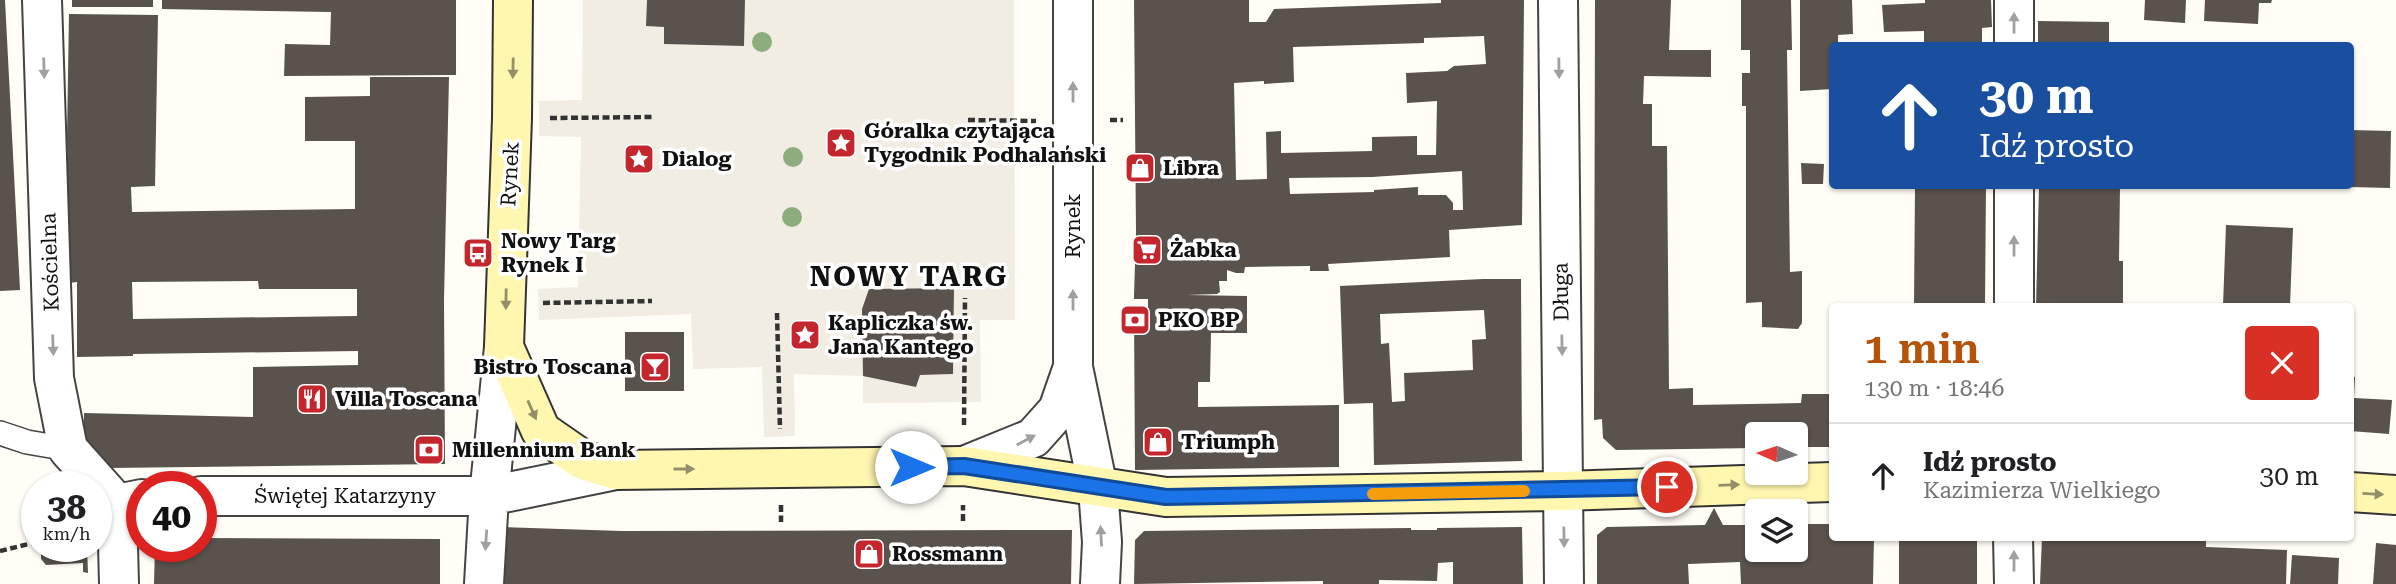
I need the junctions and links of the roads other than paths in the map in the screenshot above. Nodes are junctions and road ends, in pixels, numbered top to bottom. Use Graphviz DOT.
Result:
graph roads {
  1 [pos="42,0"];
  2 [pos="513,0"];
  3 [pos="1073,0"];
  4 [pos="1558,0"];
  5 [pos="2014,0"];
  6 [pos="2014,42"];
  7 [pos="2014,189"];
  8 [pos="2014,303"];
  9 [pos="504,347"];
  10 [pos="1073,367"];
  11 [pos="0,433"];
  12 [pos="68,449"];
  13 [pos="964,466"];
  14 [pos="616,470"];
  15 [pos="1829,482"];
  16 [pos="1098,488"];
  17 [pos="1563,491"];
  18 [pos="2354,492"];
  19 [pos="2396,495"];
  20 [pos="217,496"];
  21 [pos="489,496"];
  22 [pos="126,499"];
  23 [pos="126,527"];
  24 [pos="2014,541"];
  25 [pos="119,584"];
  26 [pos="484,584"];
  27 [pos="1100,584"];
  28 [pos="1564,584"];
  29 [pos="2014,584"];
  1 -- 12 [label="street, Kościelna, one-way"];
  2 -- 9 [label="street, Rynek, one-way"];
  10 -- 3 [label="street, Rynek, one-way"];
  4 -- 17 [label="street, Długa, one-way"];
  6 -- 5 [label="street, one-way"];
  8 -- 7 [label="street, one-way"];
  9 -- 14 [label="street, Rynek, one-way"];
  9 -- 21 [label="street, Rynek"];
  13 -- 10 [label="street, Rynek, one-way"];
  10 -- 16 [label="street, Rynek"];
  11 -- 12 [label="lane"];
  12 -- 22 [label="street"];
  14 -- 13 [label="street, Rynek, one-way"];
  13 -- 16 [label="street, Rynek"];
  14 -- 21 [label="street, Rynek"];
  17 -- 15 [label="street, one-way"];
  16 -- 17 [label="street"];
  27 -- 16 [label="street, one-way"];
  17 -- 28 [label="street, Długa, one-way"];
  18 -- 19 [label="street, one-way"];
  20 -- 21 [label="street, Świętej Katarzyny"];
  21 -- 26 [label="street, one-way"];
  23 -- 25 [label="street"];
  29 -- 24 [label="street, one-way"];
}
